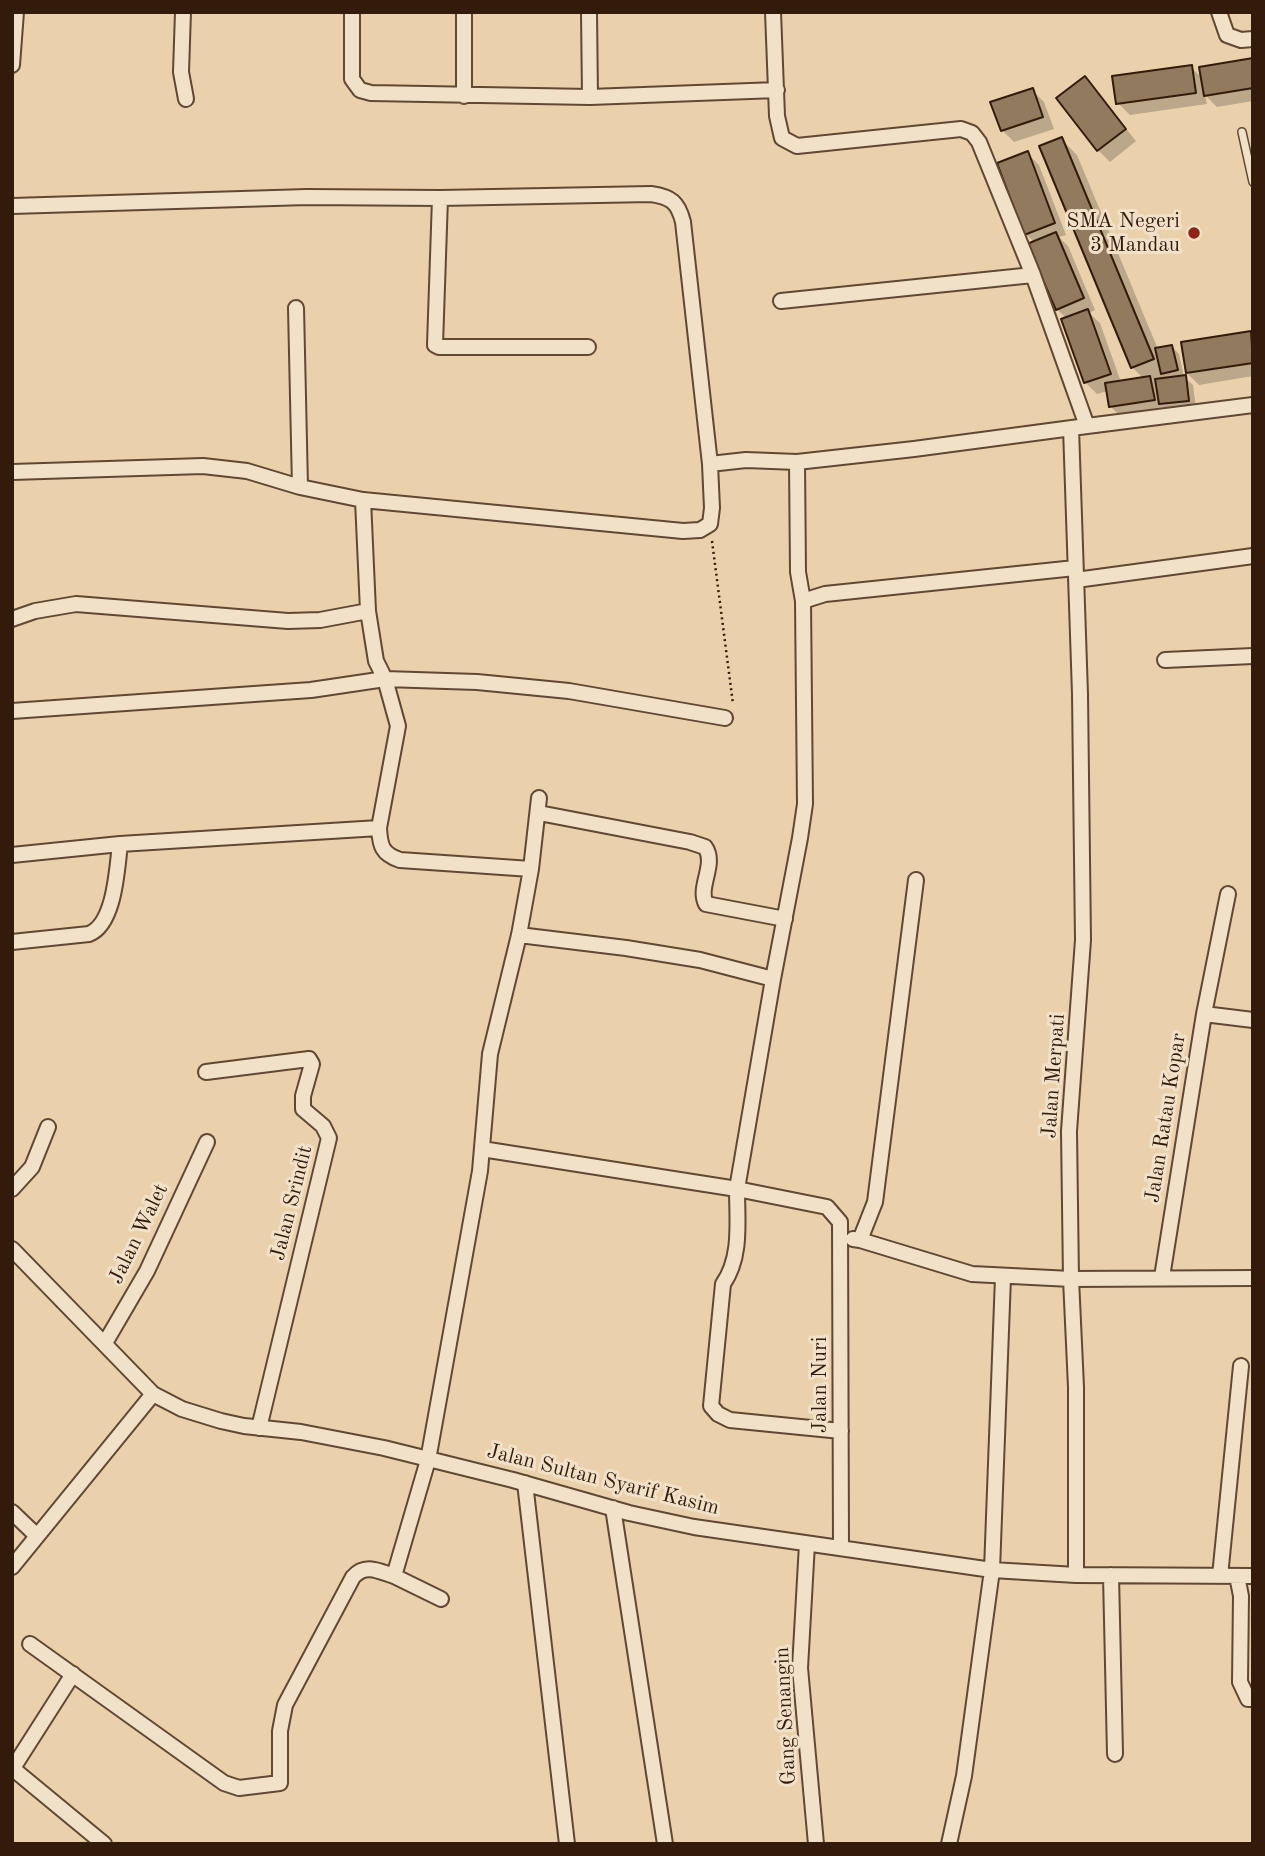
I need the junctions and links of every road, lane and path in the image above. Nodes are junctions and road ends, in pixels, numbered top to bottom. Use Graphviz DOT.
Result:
graph roads {
  1 [pos="16,12"];
  2 [pos="183,12"];
  3 [pos="352,12"];
  4 [pos="464,12"];
  5 [pos="589,12"];
  6 [pos="773,12"];
  7 [pos="1219,12"];
  8 [pos="1253,39"];
  9 [pos="12,65"];
  10 [pos="777,90"];
  11 [pos="464,96"];
  12 [pos="590,97"];
  13 [pos="186,99"];
  14 [pos="1242,132"];
  15 [pos="1253,182"];
  16 [pos="440,198"];
  17 [pos="12,206"];
  18 [pos="1033,275"];
  19 [pos="780,301"];
  20 [pos="296,308"];
  21 [pos="588,347"];
  22 [pos="1253,405"];
  23 [pos="1087,426"];
  24 [pos="1071,428"];
  25 [pos="797,462"];
  26 [pos="710,464"];
  27 [pos="12,472"];
  28 [pos="300,486"];
  29 [pos="363,500"];
  30 [pos="710,524"];
  31 [pos="1253,556"];
  32 [pos="1075,574"];
  33 [pos="803,601"];
  34 [pos="368,611"];
  35 [pos="12,619"];
  36 [pos="1253,656"];
  37 [pos="1165,660"];
  38 [pos="386,679"];
  39 [pos="12,710"];
  40 [pos="725,718"];
  41 [pos="379,828"];
  42 [pos="120,844"];
  43 [pos="12,855"];
  44 [pos="531,869"];
  45 [pos="916,880"];
  46 [pos="1228,894"];
  47 [pos="785,919"];
  48 [pos="519,935"];
  49 [pos="12,942"];
  50 [pos="773,979"];
  51 [pos="1203,1014"];
  52 [pos="1253,1020"];
  53 [pos="206,1072"];
  54 [pos="48,1127"];
  55 [pos="207,1142"];
  56 [pos="482,1149"];
  57 [pos="12,1189"];
  58 [pos="737,1189"];
  59 [pos="841,1237"];
  60 [pos="860,1240"];
  61 [pos="12,1249"];
  62 [pos="1003,1277"];
  63 [pos="1162,1277"];
  64 [pos="1253,1278"];
  65 [pos="1071,1279"];
  66 [pos="105,1343"];
  67 [pos="1241,1366"];
  68 [pos="153,1394"];
  69 [pos="259,1428"];
  70 [pos="841,1432"];
  71 [pos="428,1460"];
  72 [pos="525,1483"];
  73 [pos="613,1508"];
  74 [pos="12,1512"];
  75 [pos="37,1536"];
  76 [pos="807,1544"];
  77 [pos="841,1548"];
  78 [pos="12,1567"];
  79 [pos="992,1570"];
  80 [pos="1076,1575"];
  81 [pos="1111,1575"];
  82 [pos="394,1576"];
  83 [pos="1220,1576"];
  84 [pos="1237,1576"];
  85 [pos="1253,1576"];
  86 [pos="441,1600"];
  87 [pos="30,1644"];
  88 [pos="73,1674"];
  89 [pos="1253,1699"];
  90 [pos="1115,1754"];
  91 [pos="13,1768"];
  92 [pos="104,1844"];
  93 [pos="567,1844"];
  94 [pos="665,1844"];
  95 [pos="816,1844"];
  96 [pos="949,1844"];
  1 -- 9 [label="street"];
  2 -- 13 [label="street"];
  3 -- 11 [label="street"];
  4 -- 11 [label="street"];
  5 -- 12 [label="street"];
  6 -- 10 [label="street"];
  7 -- 8 [label="street"];
  10 -- 12 [label="street"];
  10 -- 18 [label="street"];
  11 -- 12 [label="street"];
  14 -- 15 [label="lane"];
  16 -- 17 [label="street"];
  16 -- 21 [label="street"];
  16 -- 26 [label="street"];
  18 -- 19 [label="street"];
  18 -- 23 [label="street"];
  20 -- 28 [label="street"];
  22 -- 23 [label="street"];
  23 -- 24 [label="street"];
  24 -- 25 [label="street"];
  24 -- 32 [label="street, Jalan Merpati"];
  25 -- 26 [label="street"];
  25 -- 33 [label="street"];
  26 -- 30 [label="street"];
  27 -- 28 [label="street"];
  28 -- 29 [label="street"];
  29 -- 30 [label="street"];
  29 -- 34 [label="street"];
  30 -- 40 [label="path"];
  31 -- 32 [label="street"];
  32 -- 33 [label="street"];
  32 -- 65 [label="street, Jalan Merpati"];
  33 -- 47 [label="street"];
  34 -- 35 [label="street"];
  34 -- 38 [label="street"];
  36 -- 37 [label="street"];
  38 -- 39 [label="street"];
  38 -- 40 [label="street"];
  38 -- 41 [label="street"];
  41 -- 42 [label="street"];
  41 -- 44 [label="street"];
  42 -- 43 [label="street"];
  42 -- 49 [label="street"];
  44 -- 47 [label="street"];
  44 -- 48 [label="street"];
  45 -- 60 [label="street"];
  46 -- 51 [label="street"];
  47 -- 50 [label="street"];
  48 -- 50 [label="street"];
  48 -- 56 [label="street"];
  50 -- 58 [label="street"];
  51 -- 52 [label="street, Jalan Ratau Kopar"];
  51 -- 63 [label="street, Jalan Ratau Kopar"];
  53 -- 69 [label="street, Jalan Srindit"];
  54 -- 57 [label="street"];
  55 -- 66 [label="street, Jalan Walet"];
  56 -- 58 [label="street"];
  56 -- 71 [label="street"];
  58 -- 59 [label="street, Jalan Nuri"];
  58 -- 70 [label="street"];
  59 -- 60 [label="street"];
  59 -- 70 [label="street, Jalan Nuri"];
  60 -- 62 [label="street"];
  61 -- 66 [label="street, Jalan Sultan Syarif Kasim"];
  62 -- 65 [label="street"];
  62 -- 79 [label="street"];
  63 -- 64 [label="street"];
  63 -- 65 [label="street"];
  65 -- 80 [label="street, Jalan Merpati"];
  66 -- 68 [label="street, Jalan Sultan Syarif Kasim"];
  67 -- 83 [label="street"];
  68 -- 69 [label="street, Jalan Sultan Syarif Kasim"];
  68 -- 75 [label="street"];
  69 -- 71 [label="street, Jalan Sultan Syarif Kasim"];
  70 -- 77 [label="street, Jalan Nuri"];
  71 -- 72 [label="street, Jalan Sultan Syarif Kasim"];
  71 -- 82 [label="street"];
  72 -- 73 [label="street, Jalan Sultan Syarif Kasim"];
  72 -- 93 [label="street"];
  73 -- 76 [label="street, Jalan Sultan Syarif Kasim"];
  73 -- 94 [label="street"];
  74 -- 75 [label="street"];
  75 -- 78 [label="street"];
  76 -- 77 [label="street, Jalan Sultan Syarif Kasim"];
  76 -- 95 [label="street, Gang Senangin"];
  77 -- 79 [label="street, Jalan Sultan Syarif Kasim"];
  79 -- 80 [label="street, Jalan Sultan Syarif Kasim"];
  79 -- 96 [label="street"];
  80 -- 81 [label="street, Jalan Sultan Syarif Kasim"];
  81 -- 83 [label="street, Jalan Sultan Syarif Kasim"];
  81 -- 90 [label="street"];
  82 -- 86 [label="street"];
  82 -- 88 [label="street"];
  83 -- 84 [label="street, Jalan Sultan Syarif Kasim"];
  84 -- 85 [label="street, Jalan Sultan Syarif Kasim"];
  84 -- 89 [label="street"];
  87 -- 88 [label="street"];
  88 -- 91 [label="street"];
  91 -- 92 [label="street"];
}
